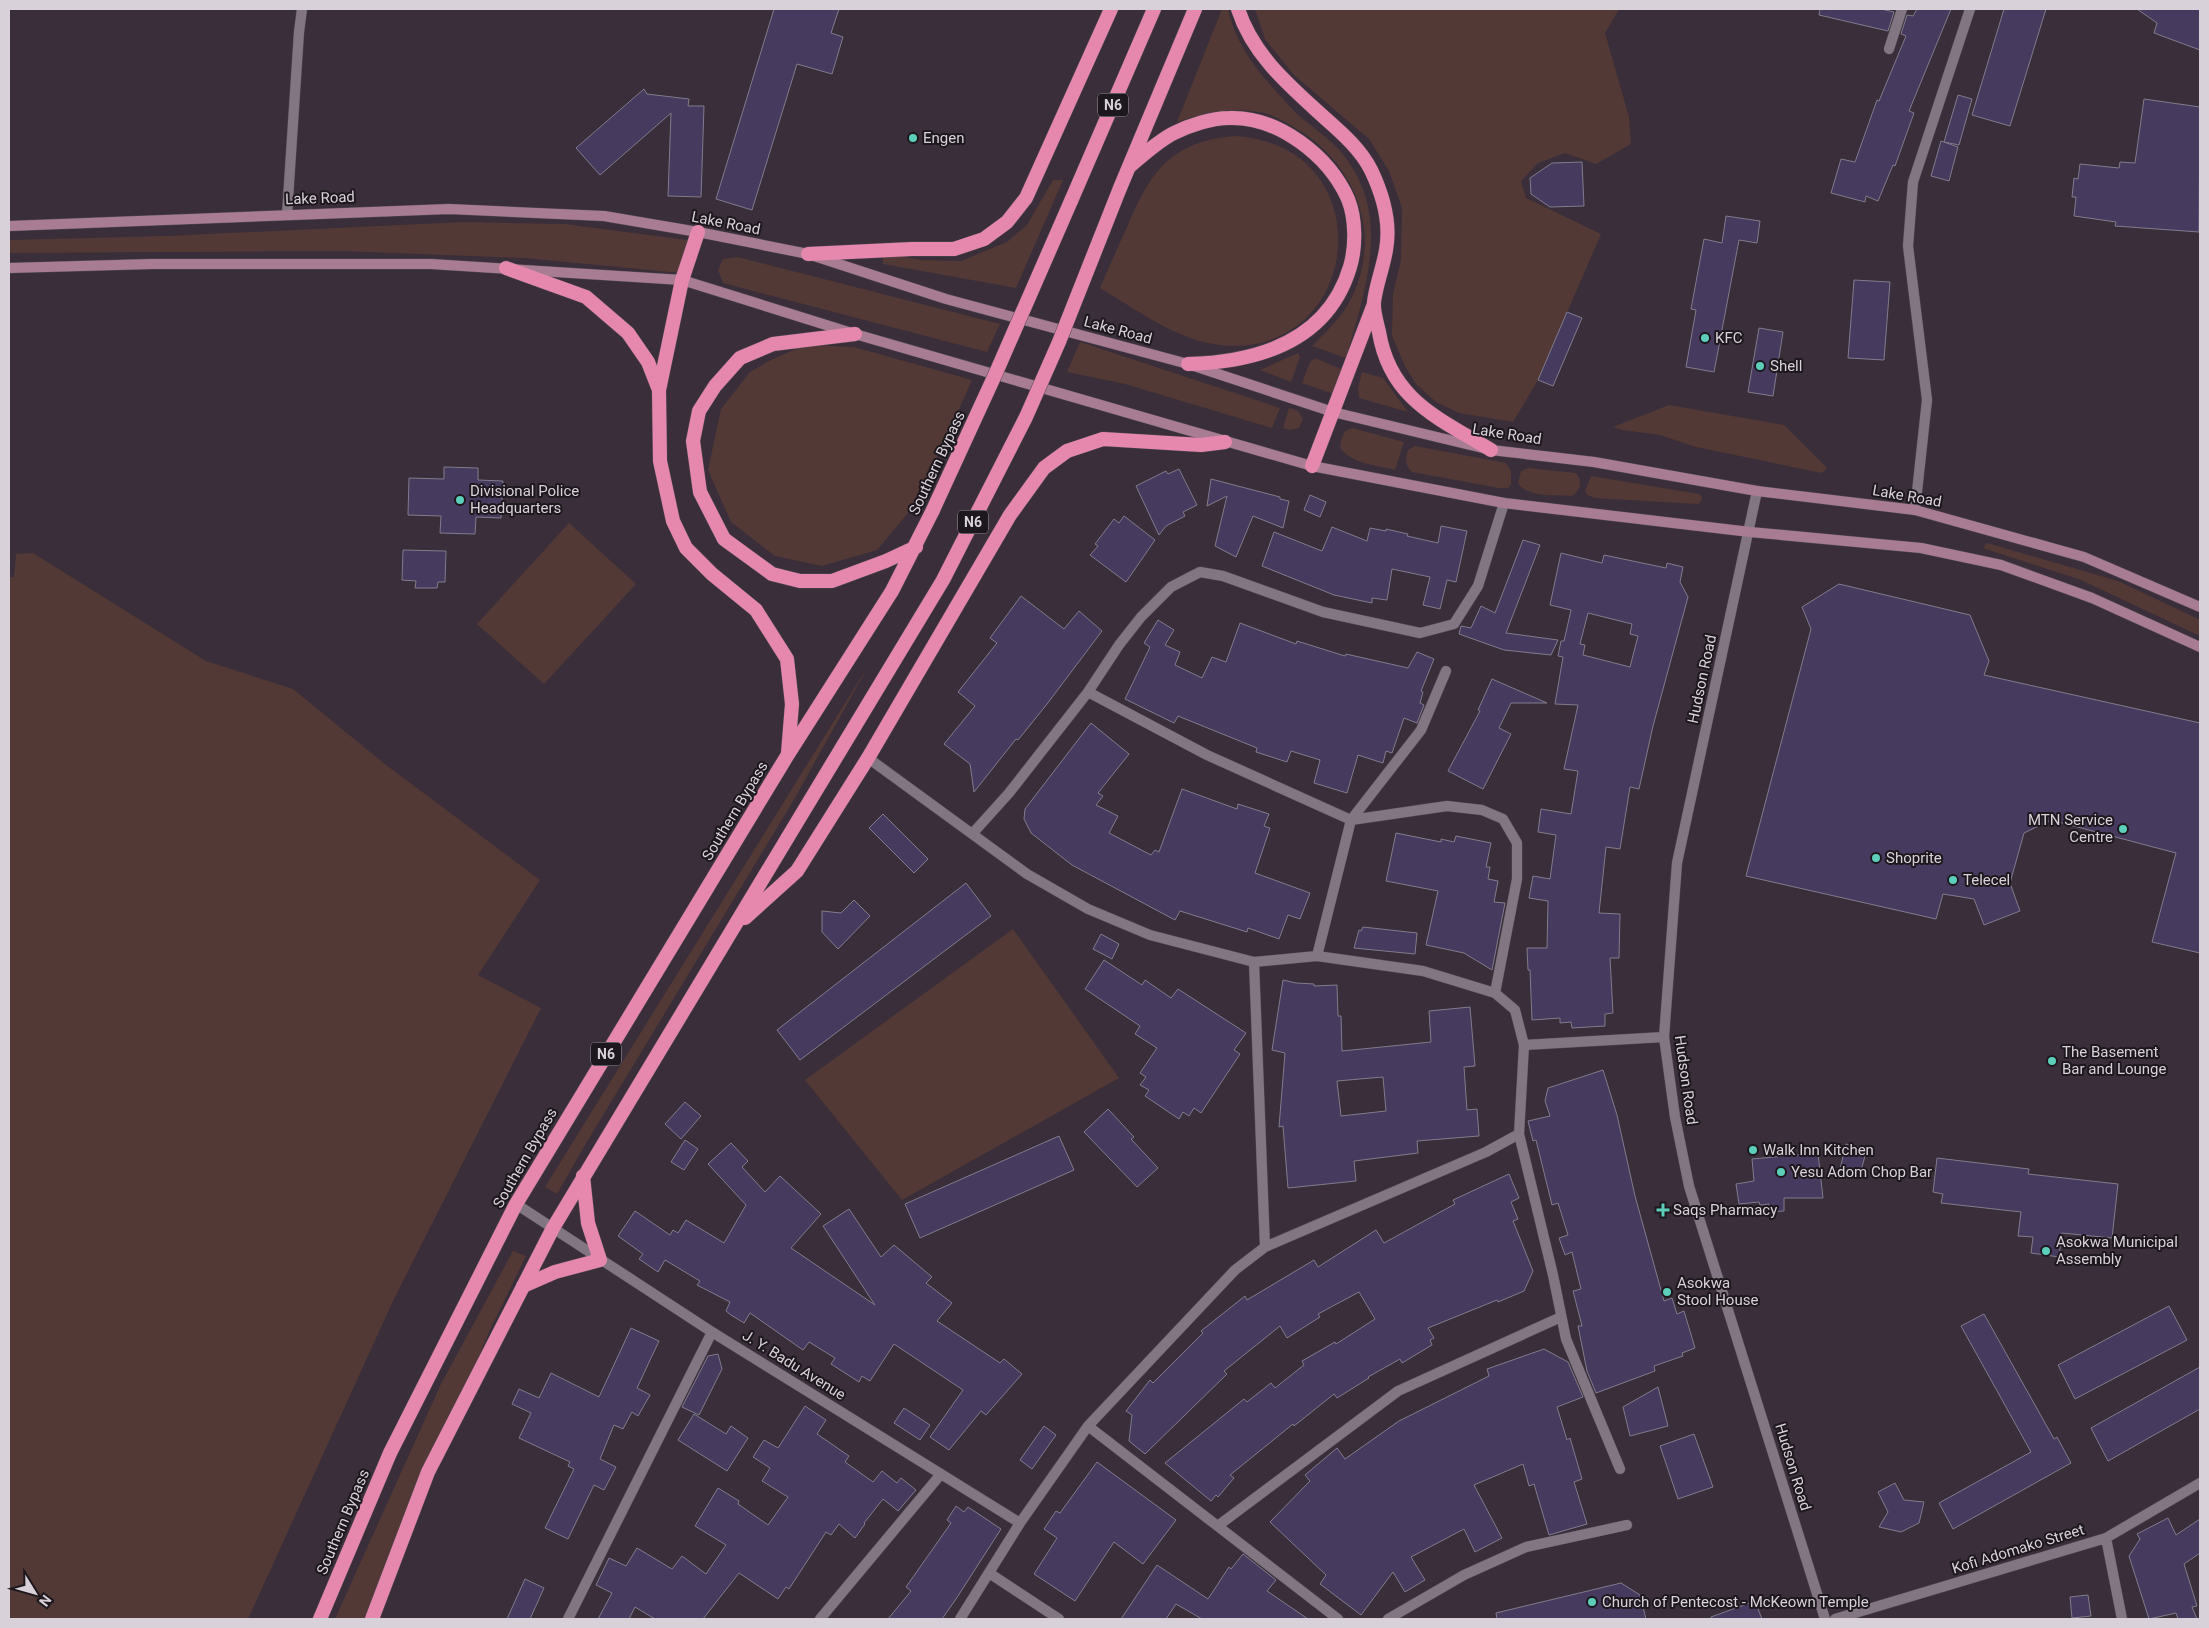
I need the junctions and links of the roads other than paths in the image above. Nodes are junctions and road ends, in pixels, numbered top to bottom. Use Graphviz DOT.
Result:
graph roads {
  1 [pos="302,9"];
  2 [pos="1111,9"];
  3 [pos="1154,9"];
  4 [pos="1195,9"];
  5 [pos="1238,9"];
  6 [pos="1902,9"];
  7 [pos="1970,9"];
  8 [pos="1888,50"];
  9 [pos="1130,167"];
  10 [pos="287,214"];
  11 [pos="9,226"];
  12 [pos="698,232"];
  13 [pos="808,254"];
  14 [pos="9,268"];
  15 [pos="506,268"];
  16 [pos="682,280"];
  17 [pos="1374,304"];
  18 [pos="855,334"];
  19 [pos="1188,364"];
  20 [pos="659,390"];
  21 [pos="1334,412"];
  22 [pos="1225,442"];
  23 [pos="1491,450"];
  24 [pos="1312,466"];
  25 [pos="1757,491"];
  26 [pos="1504,502"];
  27 [pos="1915,510"];
  28 [pos="1750,532"];
  29 [pos="916,546"];
  30 [pos="2200,607"];
  31 [pos="2200,647"];
  32 [pos="1446,671"];
  33 [pos="1088,692"];
  34 [pos="787,756"];
  35 [pos="868,758"];
  36 [pos="1351,820"];
  37 [pos="973,833"];
  38 [pos="736,925"];
  39 [pos="1317,956"];
  40 [pos="1254,962"];
  41 [pos="1495,993"];
  42 [pos="1664,1037"];
  43 [pos="1524,1046"];
  44 [pos="1519,1134"];
  45 [pos="583,1176"];
  46 [pos="516,1204"];
  47 [pos="553,1228"];
  48 [pos="1265,1247"];
  49 [pos="600,1260"];
  50 [pos="523,1286"];
  51 [pos="1561,1317"];
  52 [pos="712,1332"];
  53 [pos="1088,1426"];
  54 [pos="1620,1469"];
  55 [pos="941,1474"];
  56 [pos="2200,1483"];
  57 [pos="1020,1523"];
  58 [pos="1218,1525"];
  59 [pos="1627,1525"];
  60 [pos="2106,1538"];
  61 [pos="989,1573"];
  62 [pos="320,1619"];
  63 [pos="372,1619"];
  64 [pos="568,1619"];
  65 [pos="820,1619"];
  66 [pos="960,1619"];
  67 [pos="1059,1619"];
  68 [pos="1338,1619"];
  69 [pos="1388,1619"];
  70 [pos="1825,1619"];
  71 [pos="1835,1619"];
  72 [pos="2122,1619"];
  1 -- 10 [label="street"];
  2 -- 13 [label="highway"];
  3 -- 29 [label="highway, Southern Bypass / N6, bridge"];
  4 -- 9 [label="highway, N6"];
  5 -- 17 [label="highway"];
  6 -- 8 [label="street"];
  7 -- 27 [label="street"];
  9 -- 19 [label="highway"];
  9 -- 38 [label="highway, N6, bridge"];
  10 -- 11 [label="main road, Lake Road"];
  10 -- 12 [label="main road, Lake Road"];
  12 -- 13 [label="main road, Lake Road"];
  12 -- 16 [label="highway"];
  13 -- 19 [label="main road, Lake Road"];
  14 -- 15 [label="main road"];
  15 -- 16 [label="main road"];
  15 -- 20 [label="highway"];
  16 -- 18 [label="main road"];
  16 -- 20 [label="highway"];
  17 -- 21 [label="highway"];
  17 -- 23 [label="highway"];
  18 -- 22 [label="main road"];
  18 -- 29 [label="highway"];
  19 -- 21 [label="main road, Lake Road"];
  20 -- 34 [label="highway"];
  21 -- 23 [label="main road, Lake Road"];
  21 -- 24 [label="highway"];
  22 -- 24 [label="main road"];
  22 -- 35 [label="highway"];
  23 -- 25 [label="main road, Lake Road"];
  24 -- 26 [label="main road"];
  25 -- 27 [label="main road, Lake Road"];
  25 -- 28 [label="street, Hudson Road"];
  26 -- 28 [label="main road"];
  26 -- 33 [label="street"];
  27 -- 30 [label="main road, Lake Road"];
  28 -- 31 [label="main road"];
  28 -- 42 [label="street, Hudson Road"];
  29 -- 34 [label="highway, Southern Bypass / N6"];
  32 -- 36 [label="street"];
  33 -- 36 [label="street"];
  33 -- 37 [label="street"];
  34 -- 46 [label="highway, Southern Bypass / N6"];
  35 -- 37 [label="street"];
  35 -- 38 [label="highway"];
  36 -- 39 [label="street"];
  36 -- 41 [label="street"];
  37 -- 40 [label="street"];
  38 -- 45 [label="highway, N6"];
  39 -- 40 [label="street"];
  39 -- 41 [label="street"];
  40 -- 48 [label="street"];
  41 -- 43 [label="street"];
  42 -- 43 [label="street"];
  42 -- 70 [label="street, Hudson Road"];
  43 -- 44 [label="street"];
  44 -- 48 [label="street"];
  44 -- 51 [label="street"];
  45 -- 47 [label="highway, N6"];
  45 -- 49 [label="highway"];
  46 -- 47 [label="street, J. Y. Badu Avenue"];
  46 -- 62 [label="highway, Southern Bypass / N6"];
  47 -- 49 [label="street, J. Y. Badu Avenue"];
  47 -- 50 [label="highway, N6"];
  48 -- 53 [label="street"];
  49 -- 50 [label="highway"];
  49 -- 52 [label="street, J. Y. Badu Avenue"];
  50 -- 63 [label="highway, N6"];
  51 -- 54 [label="street"];
  51 -- 58 [label="street"];
  52 -- 55 [label="street, J. Y. Badu Avenue"];
  52 -- 64 [label="street"];
  53 -- 57 [label="street"];
  53 -- 58 [label="street"];
  55 -- 57 [label="street, J. Y. Badu Avenue"];
  55 -- 65 [label="street"];
  56 -- 60 [label="street, Kofi Adomako Street"];
  57 -- 61 [label="street"];
  58 -- 68 [label="street"];
  59 -- 69 [label="street"];
  60 -- 71 [label="street, Kofi Adomako Street"];
  60 -- 72 [label="street"];
  61 -- 66 [label="street"];
  61 -- 67 [label="street"];
}
